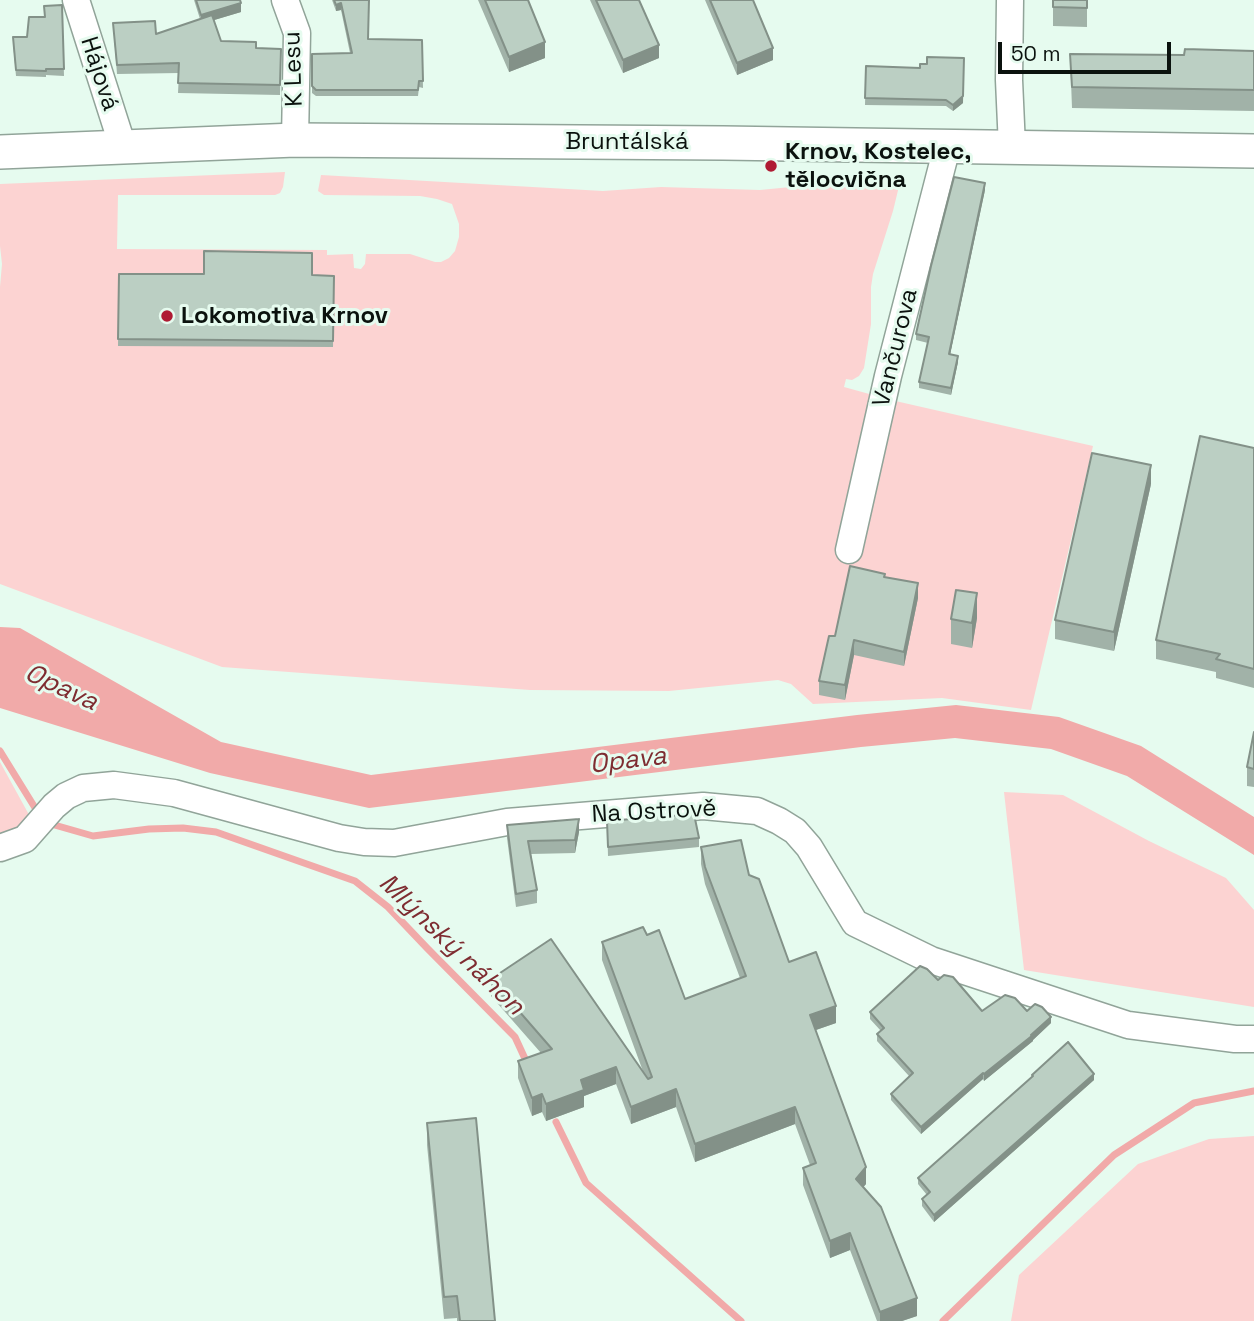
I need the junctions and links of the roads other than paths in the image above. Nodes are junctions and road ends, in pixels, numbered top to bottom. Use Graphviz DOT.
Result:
graph roads {
  1 [pos="76,0"];
  2 [pos="285,0"];
  3 [pos="1010,0"];
  4 [pos="295,140"];
  5 [pos="122,147"];
  6 [pos="947,147"];
  7 [pos="1012,147"];
  8 [pos="1254,151"];
  9 [pos="0,152"];
  10 [pos="849,550"];
  11 [pos="0,848"];
  12 [pos="1254,1039"];
  1 -- 5 [label="street, Hájová"];
  2 -- 4 [label="street, K Lesu"];
  3 -- 7 [label="street"];
  4 -- 5 [label="main road, Bruntálská"];
  4 -- 6 [label="main road, Bruntálská"];
  5 -- 9 [label="main road, Bruntálská"];
  6 -- 7 [label="main road, Bruntálská"];
  6 -- 10 [label="street, Vančurova"];
  7 -- 8 [label="main road, Bruntálská"];
  11 -- 12 [label="street, Na Ostrově"];
}
